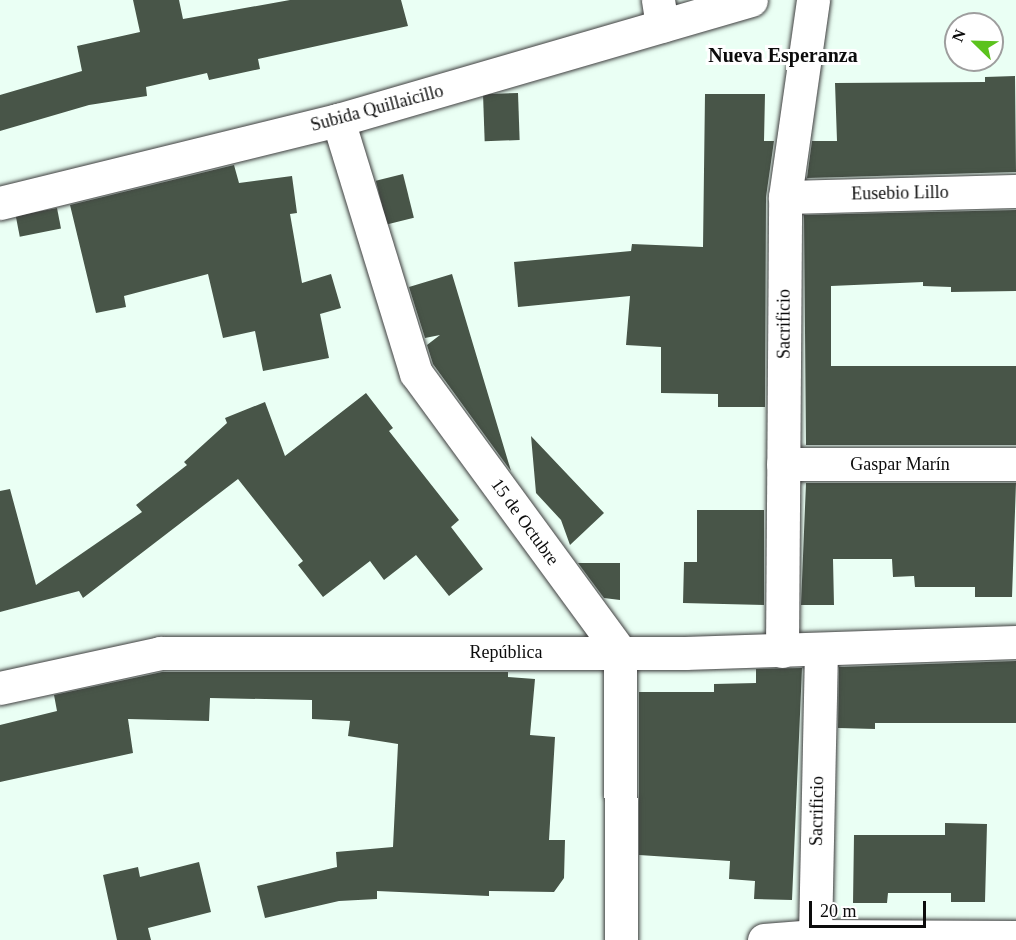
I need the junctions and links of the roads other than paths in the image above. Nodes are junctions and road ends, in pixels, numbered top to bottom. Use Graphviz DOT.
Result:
graph roads {
  1 [pos="751,0"];
  2 [pos="813,0"];
  3 [pos="660,13"];
  4 [pos="338,120"];
  5 [pos="1016,191"];
  6 [pos="784,197"];
  7 [pos="0,203"];
  8 [pos="783,464"];
  9 [pos="1016,464"];
  10 [pos="1016,642"];
  11 [pos="782,651"];
  12 [pos="821,651"];
  13 [pos="620,652"];
  14 [pos="0,688"];
  15 [pos="815,936"];
  16 [pos="1016,937"];
  17 [pos="621,940"];
  18 [pos="764,940"];
  1 -- 3 [label="street, Subida Quillaicillo"];
  2 -- 6 [label="street, Sacrificio"];
  3 -- 4 [label="street, Subida Quillaicillo"];
  4 -- 7 [label="street, Subida Quillaicillo"];
  4 -- 13 [label="street, 15 de Octubre"];
  5 -- 6 [label="street, Eusebio Lillo"];
  6 -- 8 [label="street, Sacrificio"];
  8 -- 9 [label="street, Gaspar Marín"];
  8 -- 11 [label="street, Sacrificio"];
  10 -- 12 [label="street, República"];
  11 -- 12 [label="street, República"];
  11 -- 13 [label="street, República"];
  12 -- 15 [label="street, Sacrificio"];
  13 -- 14 [label="street, República"];
  13 -- 17 [label="street"];
  15 -- 16 [label="street"];
  15 -- 18 [label="street"];
}
